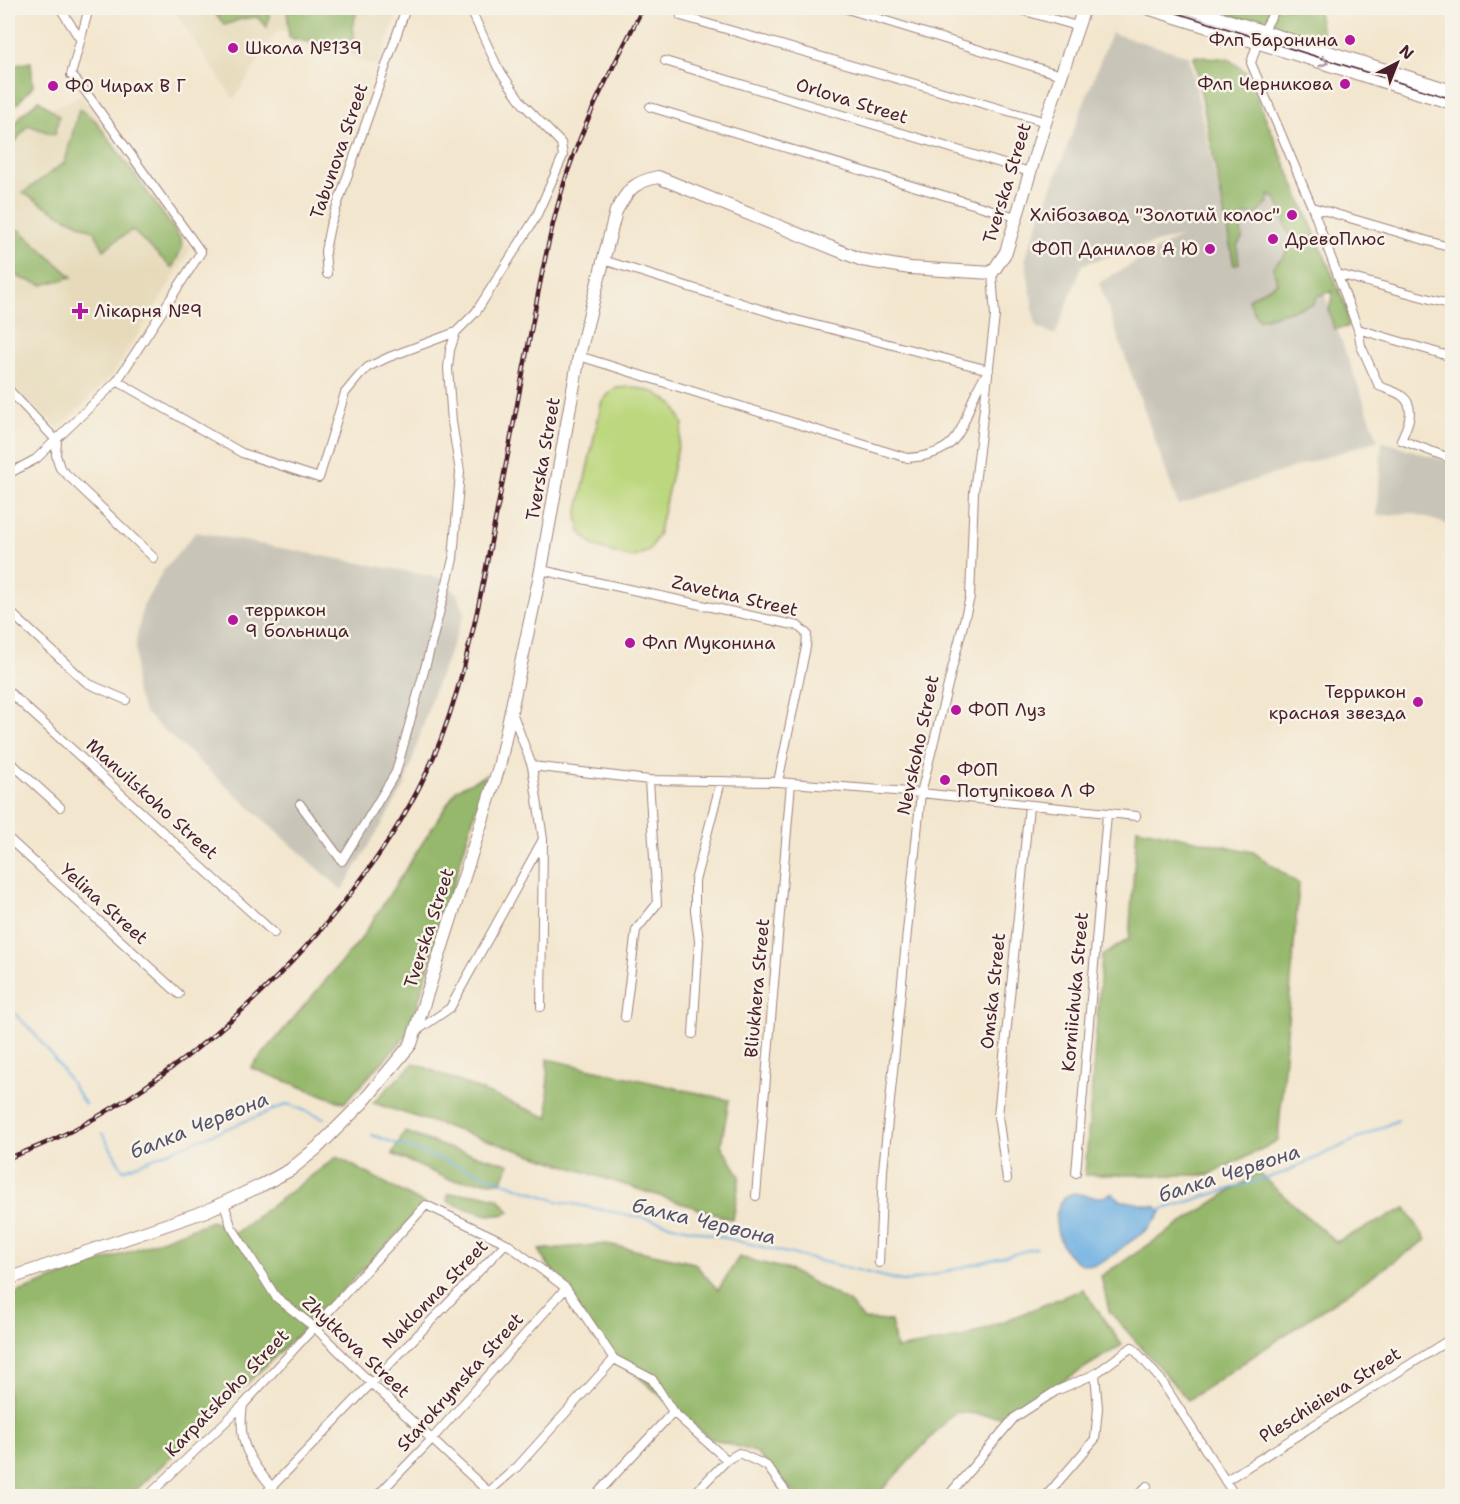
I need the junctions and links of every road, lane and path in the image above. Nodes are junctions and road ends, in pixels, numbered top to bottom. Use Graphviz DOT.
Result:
graph roads {
  1 [pos="60,8"];
  2 [pos="89,8"];
  3 [pos="406,8"];
  4 [pos="470,8"];
  5 [pos="844,8"];
  6 [pos="1014,8"];
  7 [pos="1084,8"];
  8 [pos="1148,8"];
  9 [pos="1189,8"];
  10 [pos="1276,8"];
  11 [pos="681,16"];
  12 [pos="1077,26"];
  13 [pos="1261,36"];
  14 [pos="80,39"];
  15 [pos="665,61"];
  16 [pos="1061,75"];
  17 [pos="1452,91"];
  18 [pos="1452,103"];
  19 [pos="650,107"];
  20 [pos="1046,122"];
  21 [pos="1030,172"];
  22 [pos="1312,207"];
  23 [pos="1016,217"];
  24 [pos="1452,248"];
  25 [pos="603,260"];
  26 [pos="992,273"];
  27 [pos="327,274"];
  28 [pos="1338,274"];
  29 [pos="1452,305"];
  30 [pos="1358,328"];
  31 [pos="456,332"];
  32 [pos="579,356"];
  33 [pos="1452,357"];
  34 [pos="988,370"];
  35 [pos="117,381"];
  36 [pos="8,389"];
  37 [pos="57,441"];
  38 [pos="1452,459"];
  39 [pos="8,474"];
  40 [pos="154,558"];
  41 [pos="541,570"];
  42 [pos="8,610"];
  43 [pos="8,691"];
  44 [pos="126,700"];
  45 [pos="512,712"];
  46 [pos="8,760"];
  47 [pos="532,766"];
  48 [pos="649,780"];
  49 [pos="721,781"];
  50 [pos="778,782"];
  51 [pos="791,783"];
  52 [pos="921,793"];
  53 [pos="300,804"];
  54 [pos="1029,806"];
  55 [pos="60,807"];
  56 [pos="1107,814"];
  57 [pos="1136,816"];
  58 [pos="8,838"];
  59 [pos="543,839"];
  60 [pos="274,933"];
  61 [pos="179,994"];
  62 [pos="541,1006"];
  63 [pos="625,1017"];
  64 [pos="414,1032"];
  65 [pos="693,1034"];
  66 [pos="1076,1173"];
  67 [pos="1007,1179"];
  68 [pos="756,1196"];
  69 [pos="224,1203"];
  70 [pos="506,1243"];
  71 [pos="879,1263"];
  72 [pos="8,1279"];
  73 [pos="566,1288"];
  74 [pos="314,1327"];
  75 [pos="1452,1338"];
  76 [pos="614,1359"];
  77 [pos="1095,1374"];
  78 [pos="372,1384"];
  79 [pos="243,1405"];
  80 [pos="673,1412"];
  81 [pos="432,1439"];
  82 [pos="727,1460"];
  83 [pos="1225,1481"];
  84 [pos="1147,1486"];
  85 [pos="272,1488"];
  86 [pos="489,1495"];
  87 [pos="1231,1495"];
  88 [pos="148,1497"];
  89 [pos="263,1497"];
  90 [pos="279,1497"];
  91 [pos="377,1497"];
  92 [pos="595,1497"];
  93 [pos="692,1497"];
  94 [pos="789,1497"];
  95 [pos="948,1497"];
  96 [pos="1046,1497"];
  97 [pos="1137,1497"];
  1 -- 14 [label="street"];
  2 -- 14 [label="street"];
  3 -- 27 [label="street, Tabunova Street"];
  4 -- 31 [label="street"];
  5 -- 16 [label="street"];
  6 -- 12 [label="street"];
  7 -- 12 [label="main road, Tverska Street"];
  8 -- 13 [label="main road"];
  9 -- 13 [label="main road"];
  10 -- 13 [label="street"];
  11 -- 20 [label="street, Orlova Street"];
  12 -- 16 [label="main road, Tverska Street"];
  13 -- 17 [label="main road"];
  13 -- 18 [label="main road, one-way"];
  13 -- 22 [label="street"];
  14 -- 35 [label="street"];
  15 -- 21 [label="street, Orlova Street"];
  16 -- 20 [label="main road, Tverska Street"];
  19 -- 23 [label="street"];
  20 -- 21 [label="main road, Tverska Street"];
  21 -- 23 [label="main road, Tverska Street"];
  22 -- 24 [label="street"];
  22 -- 28 [label="street"];
  23 -- 26 [label="main road, Tverska Street"];
  25 -- 26 [label="main road, Tverska Street"];
  25 -- 32 [label="main road, Tverska Street"];
  25 -- 34 [label="street"];
  26 -- 34 [label="street, Nevskoho Street"];
  28 -- 29 [label="street"];
  28 -- 30 [label="street"];
  30 -- 33 [label="street"];
  30 -- 38 [label="street"];
  31 -- 35 [label="street"];
  31 -- 53 [label="street"];
  32 -- 34 [label="street"];
  32 -- 41 [label="main road, Tverska Street"];
  34 -- 52 [label="street, Nevskoho Street"];
  35 -- 37 [label="street"];
  36 -- 37 [label="street"];
  37 -- 39 [label="street"];
  37 -- 40 [label="street"];
  41 -- 45 [label="main road, Tverska Street"];
  41 -- 50 [label="street, Zavetna Street"];
  42 -- 44 [label="street"];
  43 -- 60 [label="street, Manuilskoho Street"];
  45 -- 47 [label="street"];
  45 -- 64 [label="main road, Tverska Street"];
  46 -- 55 [label="street"];
  47 -- 48 [label="street"];
  47 -- 59 [label="street"];
  48 -- 49 [label="street"];
  48 -- 63 [label="street"];
  49 -- 50 [label="street"];
  49 -- 65 [label="street"];
  50 -- 51 [label="street"];
  51 -- 52 [label="street"];
  51 -- 68 [label="street, Bliukhera Street"];
  52 -- 54 [label="street"];
  52 -- 71 [label="street, Nevskoho Street"];
  54 -- 56 [label="street"];
  54 -- 67 [label="street, Omska Street"];
  56 -- 57 [label="street"];
  56 -- 66 [label="street, Korniichuka Street"];
  58 -- 61 [label="street, Yelina Street"];
  59 -- 62 [label="street"];
  59 -- 64 [label="street"];
  64 -- 69 [label="main road, Tverska Street"];
  69 -- 72 [label="main road, Tverska Street"];
  69 -- 74 [label="street, Zhytkova Street"];
  70 -- 73 [label="street"];
  70 -- 74 [label="street, Karpatskoho Street"];
  70 -- 78 [label="street, Naklonna Street"];
  73 -- 76 [label="street"];
  73 -- 81 [label="street, Starokrymska Street"];
  74 -- 78 [label="street, Zhytkova Street"];
  74 -- 79 [label="street, Karpatskoho Street"];
  75 -- 83 [label="street, Pleschieieva Street"];
  76 -- 80 [label="street"];
  76 -- 86 [label="street"];
  77 -- 83 [label="street"];
  77 -- 95 [label="street"];
  77 -- 96 [label="street"];
  78 -- 81 [label="street, Zhytkova Street"];
  78 -- 85 [label="street, Naklonna Street"];
  79 -- 85 [label="street"];
  79 -- 88 [label="street, Karpatskoho Street"];
  80 -- 82 [label="street"];
  80 -- 92 [label="street"];
  81 -- 86 [label="street, Zhytkova Street"];
  81 -- 91 [label="street, Starokrymska Street"];
  82 -- 93 [label="street"];
  82 -- 94 [label="street"];
  83 -- 87 [label="street"];
  84 -- 97 [label="street"];
  85 -- 89 [label="street, Naklonna Street"];
  85 -- 90 [label="street"];
}
